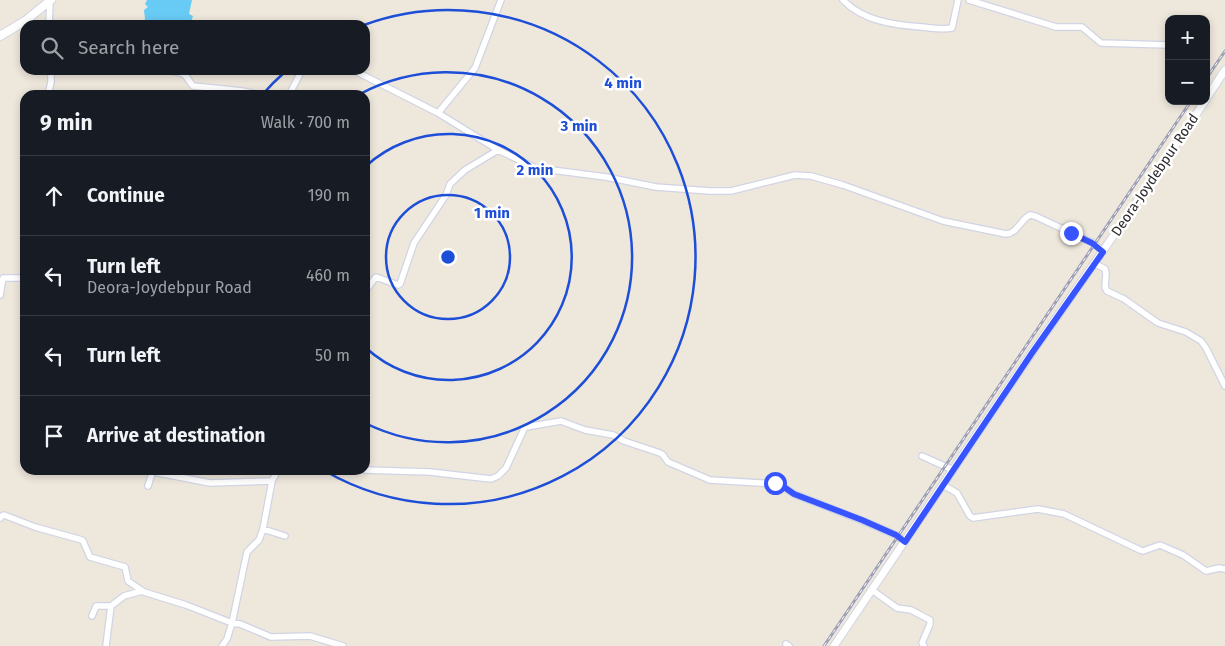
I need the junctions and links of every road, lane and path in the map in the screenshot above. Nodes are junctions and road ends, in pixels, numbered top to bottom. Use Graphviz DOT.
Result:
graph roads {
  1 [pos="49,0"];
  2 [pos="501,0"];
  3 [pos="843,0"];
  4 [pos="958,0"];
  5 [pos="969,0"];
  6 [pos="26,20"];
  7 [pos="49,20"];
  8 [pos="20,24"];
  9 [pos="0,36"];
  10 [pos="1165,46"];
  11 [pos="1225,70"];
  12 [pos="50,75"];
  13 [pos="184,75"];
  14 [pos="299,75"];
  15 [pos="363,75"];
  16 [pos="49,90"];
  17 [pos="232,90"];
  18 [pos="292,90"];
  19 [pos="1210,94"];
  20 [pos="1203,105"];
  21 [pos="438,112"];
  22 [pos="498,150"];
  23 [pos="1103,252"];
  24 [pos="1094,263"];
  25 [pos="1,278"];
  26 [pos="20,278"];
  27 [pos="370,285"];
  28 [pos="0,295"];
  29 [pos="1225,386"];
  30 [pos="922,456"];
  31 [pos="370,470"];
  32 [pos="953,470"];
  33 [pos="151,475"];
  34 [pos="177,475"];
  35 [pos="276,475"];
  36 [pos="272,482"];
  37 [pos="944,485"];
  38 [pos="148,486"];
  39 [pos="0,518"];
  40 [pos="263,529"];
  41 [pos="285,536"];
  42 [pos="905,542"];
  43 [pos="1225,569"];
  44 [pos="872,590"];
  45 [pos="142,591"];
  46 [pos="111,606"];
  47 [pos="92,616"];
  48 [pos="232,623"];
  49 [pos="106,646"];
  50 [pos="222,646"];
  51 [pos="343,646"];
  52 [pos="834,646"];
  53 [pos="924,646"];
  1 -- 6 [label="main road"];
  1 -- 7 [label="street"];
  2 -- 21 [label="street"];
  3 -- 4 [label="street"];
  5 -- 10 [label="street"];
  8 -- 9 [label="main road"];
  11 -- 19 [label="street, Deora-Joydebpur Road"];
  12 -- 16 [label="street"];
  13 -- 17 [label="street"];
  14 -- 18 [label="street"];
  15 -- 21 [label="street"];
  20 -- 23 [label="street, Deora-Joydebpur Road"];
  21 -- 22 [label="street"];
  22 -- 23 [label="street"];
  22 -- 27 [label="street"];
  23 -- 24 [label="street, Deora-Joydebpur Road"];
  24 -- 29 [label="street"];
  24 -- 32 [label="street, Deora-Joydebpur Road"];
  25 -- 26 [label="street"];
  25 -- 28 [label="street"];
  30 -- 32 [label="street"];
  31 -- 42 [label="street"];
  32 -- 37 [label="street, Deora-Joydebpur Road"];
  33 -- 38 [label="street"];
  34 -- 36 [label="street"];
  35 -- 36 [label="street"];
  36 -- 40 [label="street"];
  37 -- 42 [label="street, Deora-Joydebpur Road"];
  37 -- 43 [label="street"];
  39 -- 45 [label="street"];
  40 -- 41 [label="street"];
  40 -- 48 [label="street"];
  42 -- 44 [label="street, Deora-Joydebpur Road"];
  44 -- 52 [label="street, Deora-Joydebpur Road"];
  44 -- 53 [label="street"];
  45 -- 46 [label="street"];
  45 -- 48 [label="street"];
  46 -- 47 [label="street"];
  46 -- 49 [label="street"];
  48 -- 50 [label="street"];
  48 -- 51 [label="street"];
}
